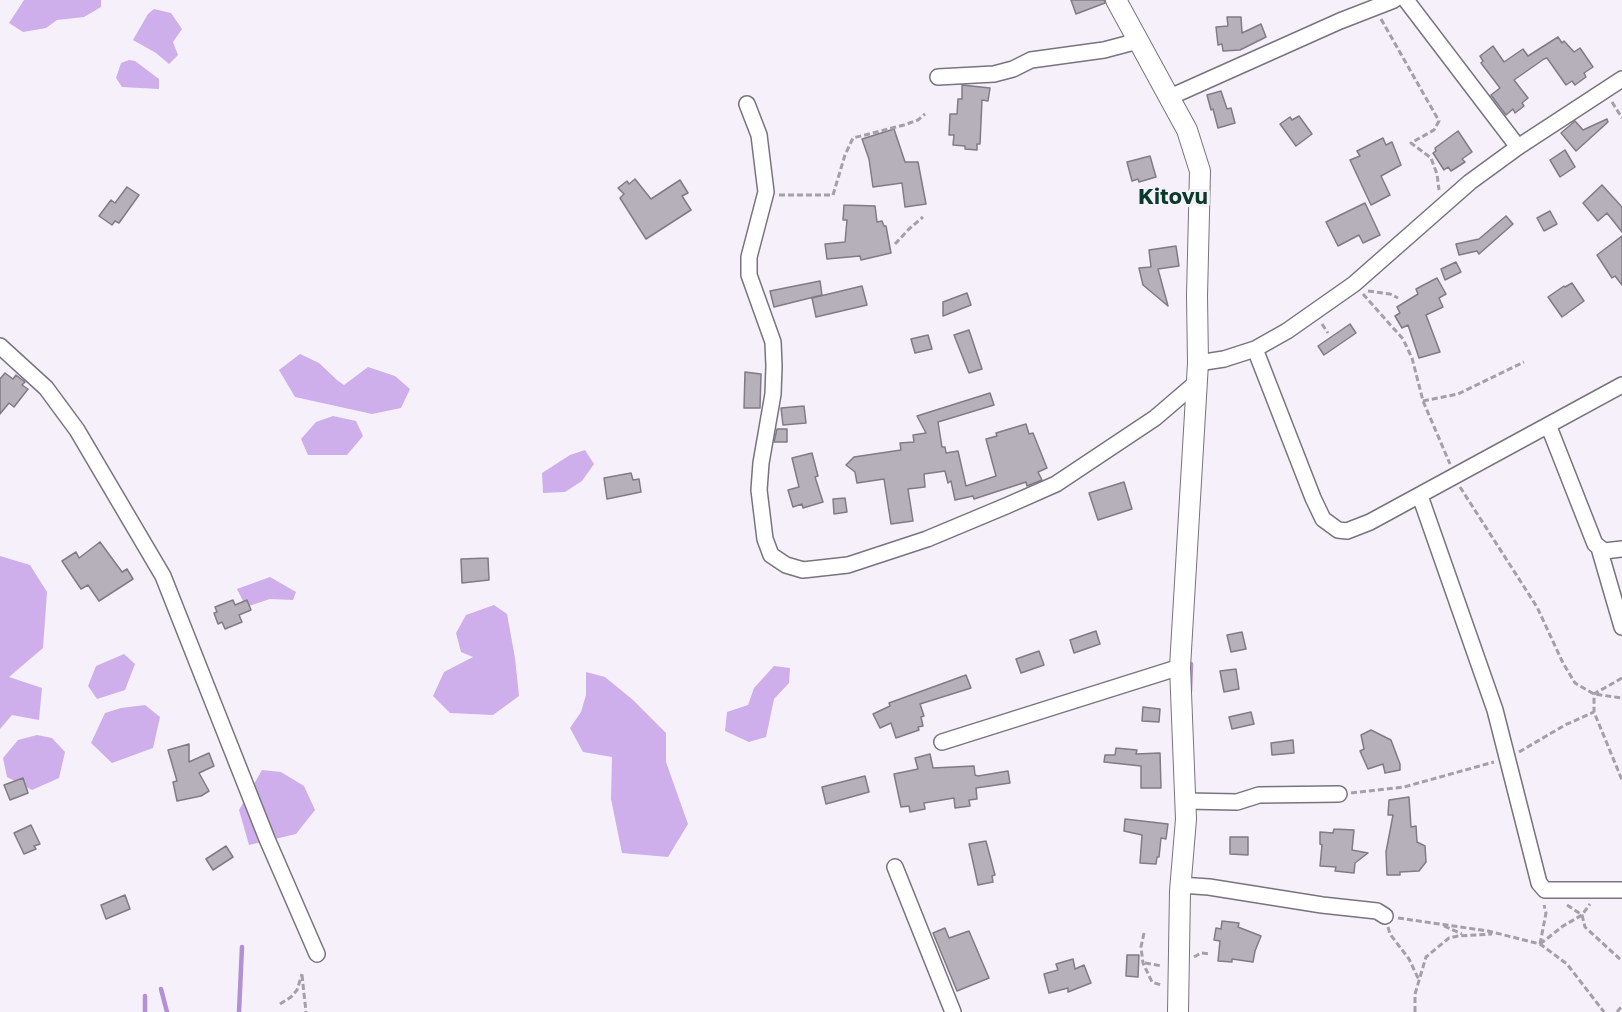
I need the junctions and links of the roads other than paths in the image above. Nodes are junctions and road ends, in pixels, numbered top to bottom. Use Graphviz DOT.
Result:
graph roads {
  1 [pos="1116,0"];
  2 [pos="1394,0"];
  3 [pos="1406,0"];
  4 [pos="1138,41"];
  5 [pos="938,77"];
  6 [pos="1622,79"];
  7 [pos="1170,97"];
  8 [pos="747,104"];
  9 [pos="1518,147"];
  10 [pos="0,346"];
  11 [pos="1255,349"];
  12 [pos="1198,373"];
  13 [pos="1622,385"];
  14 [pos="1549,426"];
  15 [pos="1420,496"];
  16 [pos="1599,548"];
  17 [pos="1622,549"];
  18 [pos="1622,627"];
  19 [pos="1180,667"];
  20 [pos="942,742"];
  21 [pos="1339,794"];
  22 [pos="1186,801"];
  23 [pos="895,867"];
  24 [pos="1180,885"];
  25 [pos="1622,890"];
  26 [pos="1385,916"];
  27 [pos="317,954"];
  28 [pos="1179,1003"];
  29 [pos="953,1012"];
  1 -- 4 [label="street"];
  2 -- 7 [label="street"];
  3 -- 9 [label="street"];
  4 -- 5 [label="street"];
  4 -- 7 [label="street"];
  6 -- 9 [label="street"];
  7 -- 12 [label="street"];
  8 -- 12 [label="street"];
  9 -- 11 [label="street"];
  10 -- 27 [label="street"];
  11 -- 12 [label="street"];
  11 -- 15 [label="street"];
  12 -- 19 [label="street"];
  13 -- 14 [label="street"];
  14 -- 15 [label="street"];
  14 -- 16 [label="street"];
  15 -- 25 [label="street"];
  16 -- 17 [label="street"];
  16 -- 18 [label="street"];
  19 -- 20 [label="street"];
  19 -- 22 [label="street"];
  21 -- 22 [label="street"];
  22 -- 24 [label="street"];
  23 -- 29 [label="street"];
  24 -- 26 [label="street"];
  24 -- 28 [label="street"];
}
